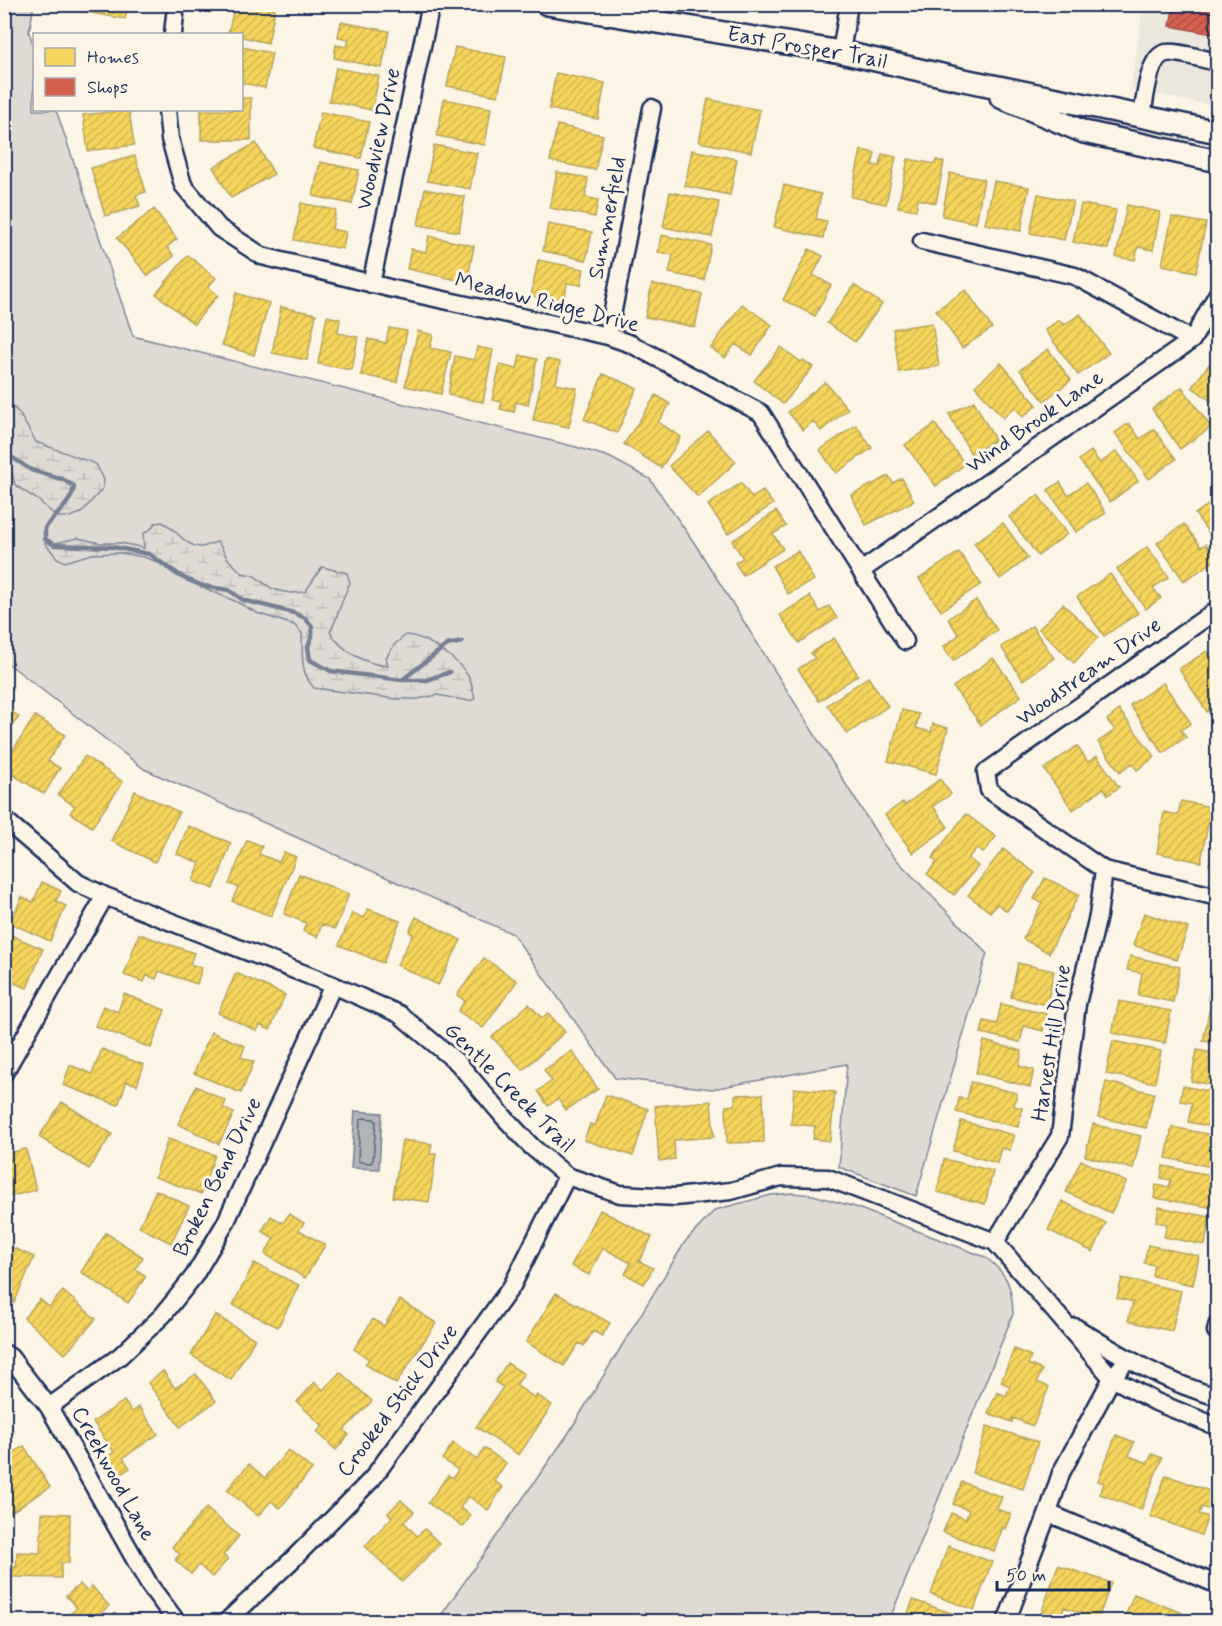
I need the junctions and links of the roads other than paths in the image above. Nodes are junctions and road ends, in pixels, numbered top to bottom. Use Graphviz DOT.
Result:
graph roads {
  1 [pos="431,4"];
  2 [pos="547,4"];
  3 [pos="849,4"];
  4 [pos="175,15"];
  5 [pos="172,33"];
  6 [pos="842,52"];
  7 [pos="1218,63"];
  8 [pos="959,79"];
  9 [pos="652,108"];
  10 [pos="167,111"];
  11 [pos="1142,116"];
  12 [pos="1218,132"];
  13 [pos="1218,162"];
  14 [pos="922,241"];
  15 [pos="371,284"];
  16 [pos="1218,293"];
  17 [pos="608,336"];
  18 [pos="1192,340"];
  19 [pos="861,571"];
  20 [pos="1218,609"];
  21 [pos="905,641"];
  22 [pos="4,819"];
  23 [pos="1104,870"];
  24 [pos="105,896"];
  25 [pos="1218,897"];
  26 [pos="333,985"];
  27 [pos="4,1073"];
  28 [pos="567,1176"];
  29 [pos="995,1242"];
  30 [pos="1059,1317"];
  31 [pos="4,1353"];
  32 [pos="1127,1359"];
  33 [pos="1112,1378"];
  34 [pos="1218,1397"];
  35 [pos="50,1407"];
  36 [pos="1218,1427"];
  37 [pos="1048,1513"];
  38 [pos="1218,1585"];
  39 [pos="177,1622"];
  40 [pos="226,1622"];
  41 [pos="1006,1622"];
  1 -- 15 [label="street, Woodview Drive"];
  2 -- 6 [label="main road, East Prosper Trail"];
  3 -- 6 [label="street"];
  4 -- 5 [label="street"];
  6 -- 8 [label="main road, East Prosper Trail"];
  7 -- 11 [label="street"];
  8 -- 11 [label="main road, East Prosper Trail"];
  8 -- 13 [label="main road, East Prosper Trail"];
  9 -- 17 [label="street, Summerfield"];
  10 -- 15 [label="street, Meadow Ridge Drive"];
  11 -- 12 [label="main road, East Prosper Trail"];
  14 -- 18 [label="street"];
  15 -- 17 [label="street, Meadow Ridge Drive"];
  16 -- 18 [label="street, Wind Brook Lane"];
  17 -- 19 [label="street, Meadow Ridge Drive"];
  18 -- 19 [label="street, Wind Brook Lane"];
  19 -- 21 [label="street, Meadow Ridge Drive"];
  20 -- 23 [label="street, Woodstream Drive"];
  22 -- 24 [label="street, Gentle Creek Trail"];
  23 -- 25 [label="street"];
  23 -- 29 [label="street, Harvest Hill Drive"];
  24 -- 26 [label="street, Gentle Creek Trail"];
  24 -- 27 [label="street"];
  26 -- 28 [label="street, Gentle Creek Trail"];
  26 -- 35 [label="street, Broken Bend Drive"];
  28 -- 29 [label="street, Gentle Creek Trail"];
  28 -- 40 [label="street, Crooked Stick Drive"];
  29 -- 30 [label="street, Gentle Creek Trail"];
  30 -- 32 [label="street, Gentle Creek Trail"];
  30 -- 33 [label="street, Gentle Creek Trail"];
  31 -- 35 [label="street, Creekwood Lane"];
  32 -- 33 [label="street"];
  32 -- 34 [label="street, Gentle Creek Trail"];
  33 -- 36 [label="street, Gentle Creek Trail"];
  33 -- 37 [label="street"];
  35 -- 39 [label="street, Creekwood Lane"];
  37 -- 38 [label="street"];
  37 -- 41 [label="street"];
}
